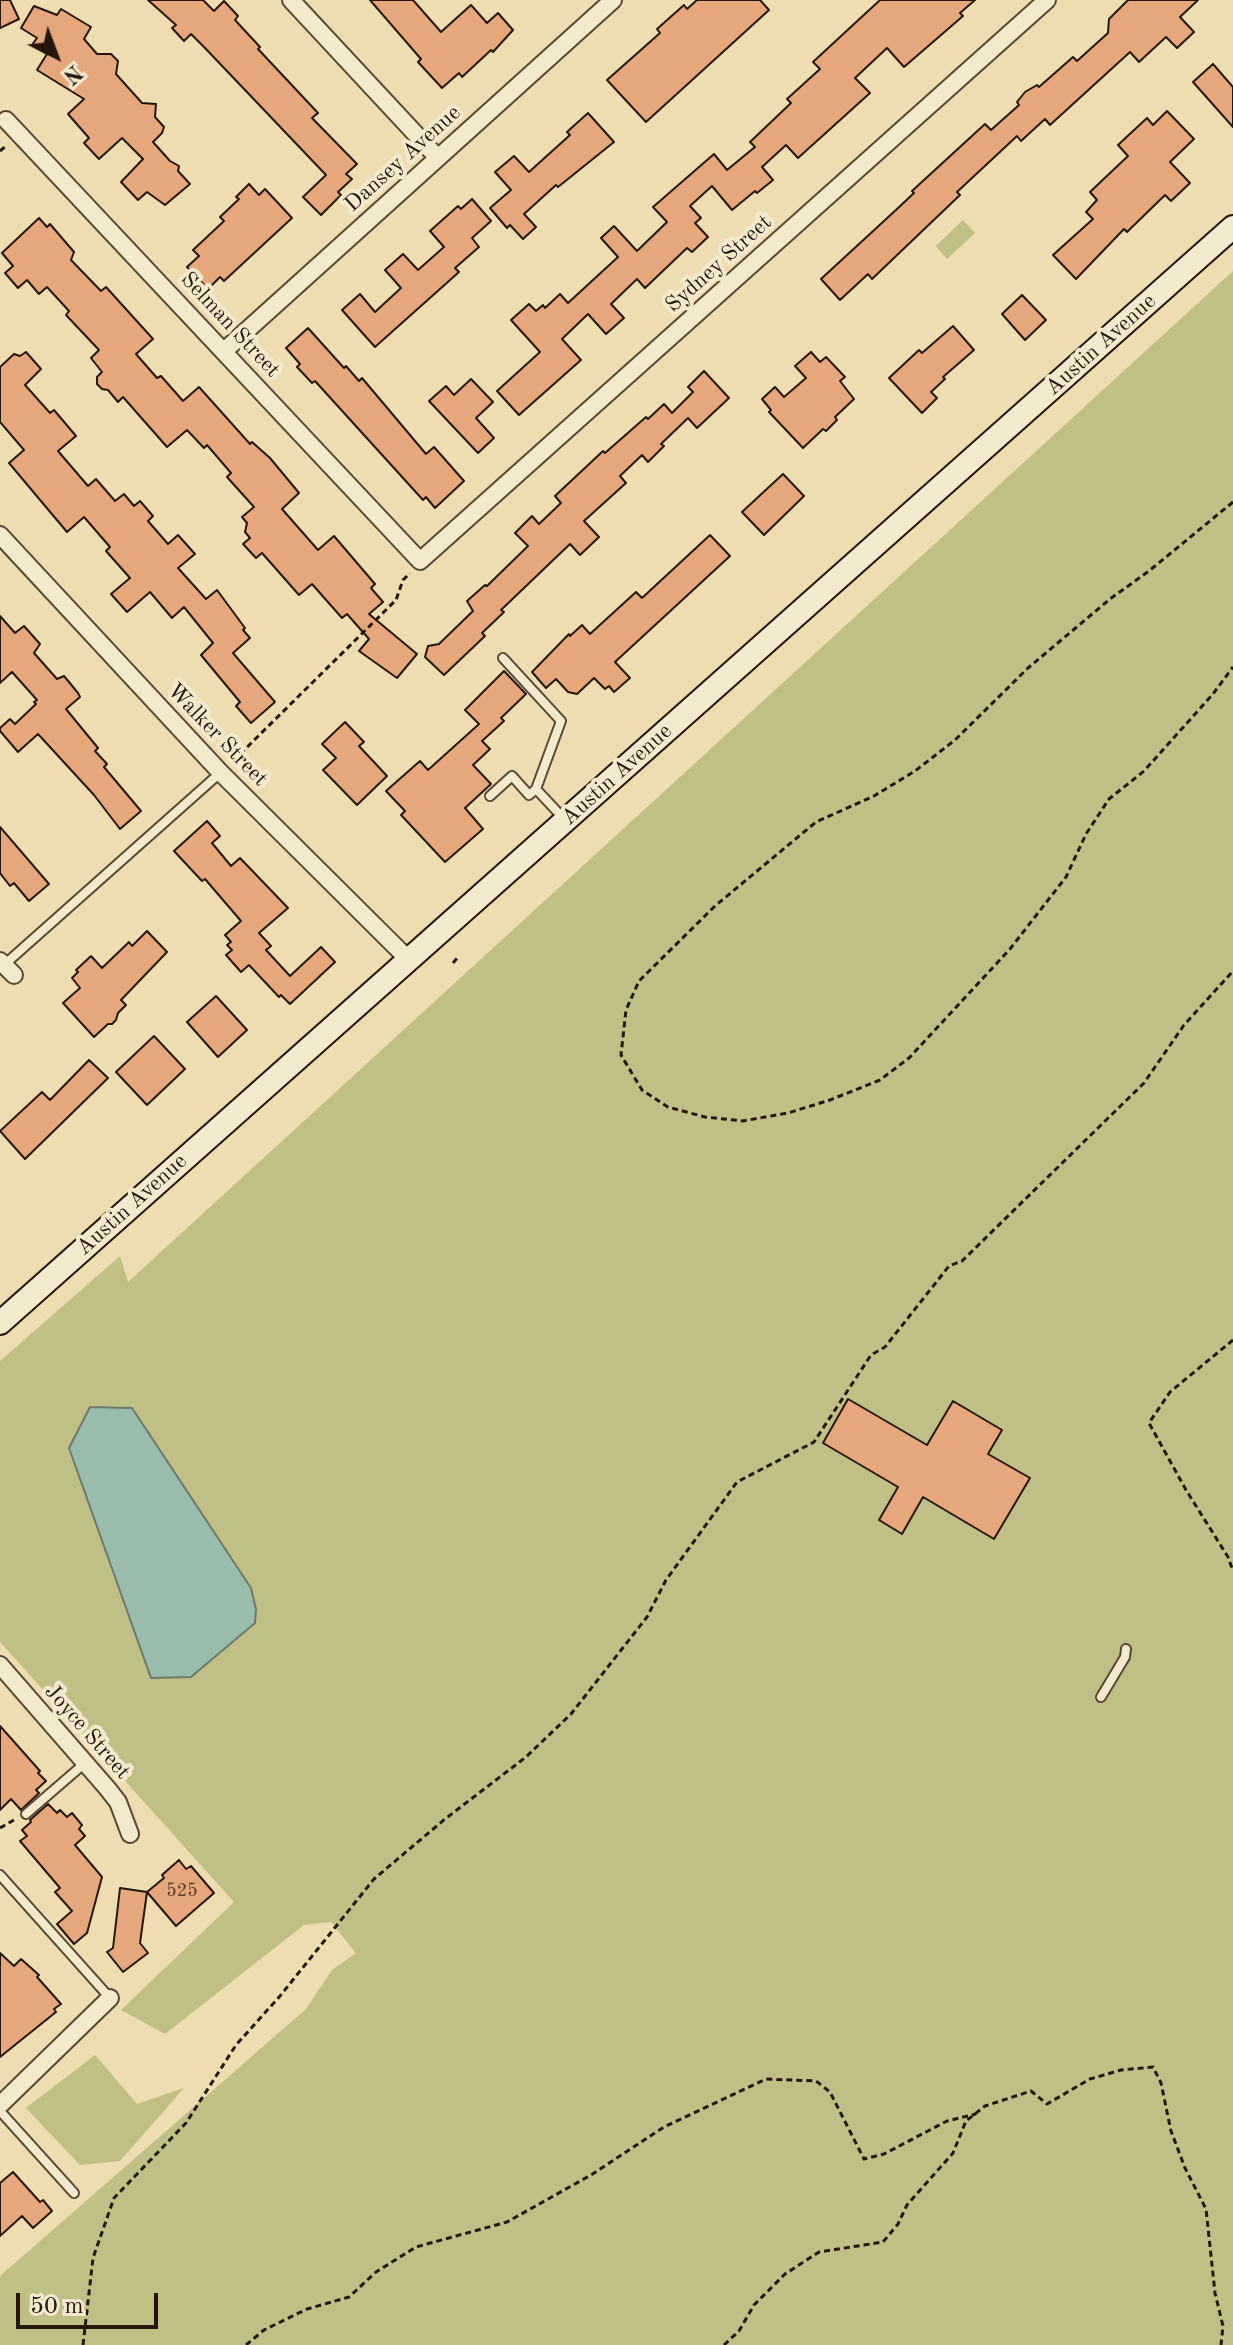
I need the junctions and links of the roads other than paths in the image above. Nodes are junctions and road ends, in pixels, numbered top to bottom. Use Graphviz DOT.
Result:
graph roads {
  1 [pos="291,0"];
  2 [pos="613,0"];
  3 [pos="1047,0"];
  4 [pos="6,120"];
  5 [pos="437,157"];
  6 [pos="1233,227"];
  7 [pos="224,351"];
  8 [pos="0,535"];
  9 [pos="420,561"];
  10 [pos="503,658"];
  11 [pos="221,773"];
  12 [pos="536,789"];
  13 [pos="490,796"];
  14 [pos="566,821"];
  15 [pos="409,960"];
  16 [pos="6,967"];
  17 [pos="0,1323"];
  18 [pos="1126,1649"];
  19 [pos="0,1665"];
  20 [pos="1101,1697"];
  21 [pos="85,1763"];
  22 [pos="26,1814"];
  23 [pos="130,1834"];
  24 [pos="0,1875"];
  25 [pos="110,1998"];
  26 [pos="0,2108"];
  27 [pos="74,2193"];
  1 -- 5 [label="street"];
  2 -- 5 [label="street, Dansey Avenue"];
  3 -- 9 [label="street, Sydney Street"];
  4 -- 7 [label="street, Selman Street"];
  5 -- 7 [label="street, Dansey Avenue"];
  6 -- 14 [label="main road, Austin Avenue"];
  7 -- 9 [label="street, Selman Street"];
  8 -- 11 [label="street, Walker Street"];
  10 -- 12 [label="lane"];
  11 -- 15 [label="street, Walker Street"];
  11 -- 16 [label="lane"];
  12 -- 13 [label="lane"];
  12 -- 14 [label="lane"];
  14 -- 15 [label="main road, Austin Avenue"];
  15 -- 17 [label="main road, Austin Avenue"];
  18 -- 20 [label="lane"];
  19 -- 21 [label="street, Joyce Street"];
  21 -- 22 [label="lane"];
  21 -- 23 [label="street, Joyce Street"];
  24 -- 25 [label="lane"];
  25 -- 26 [label="street"];
  26 -- 27 [label="lane"];
}
